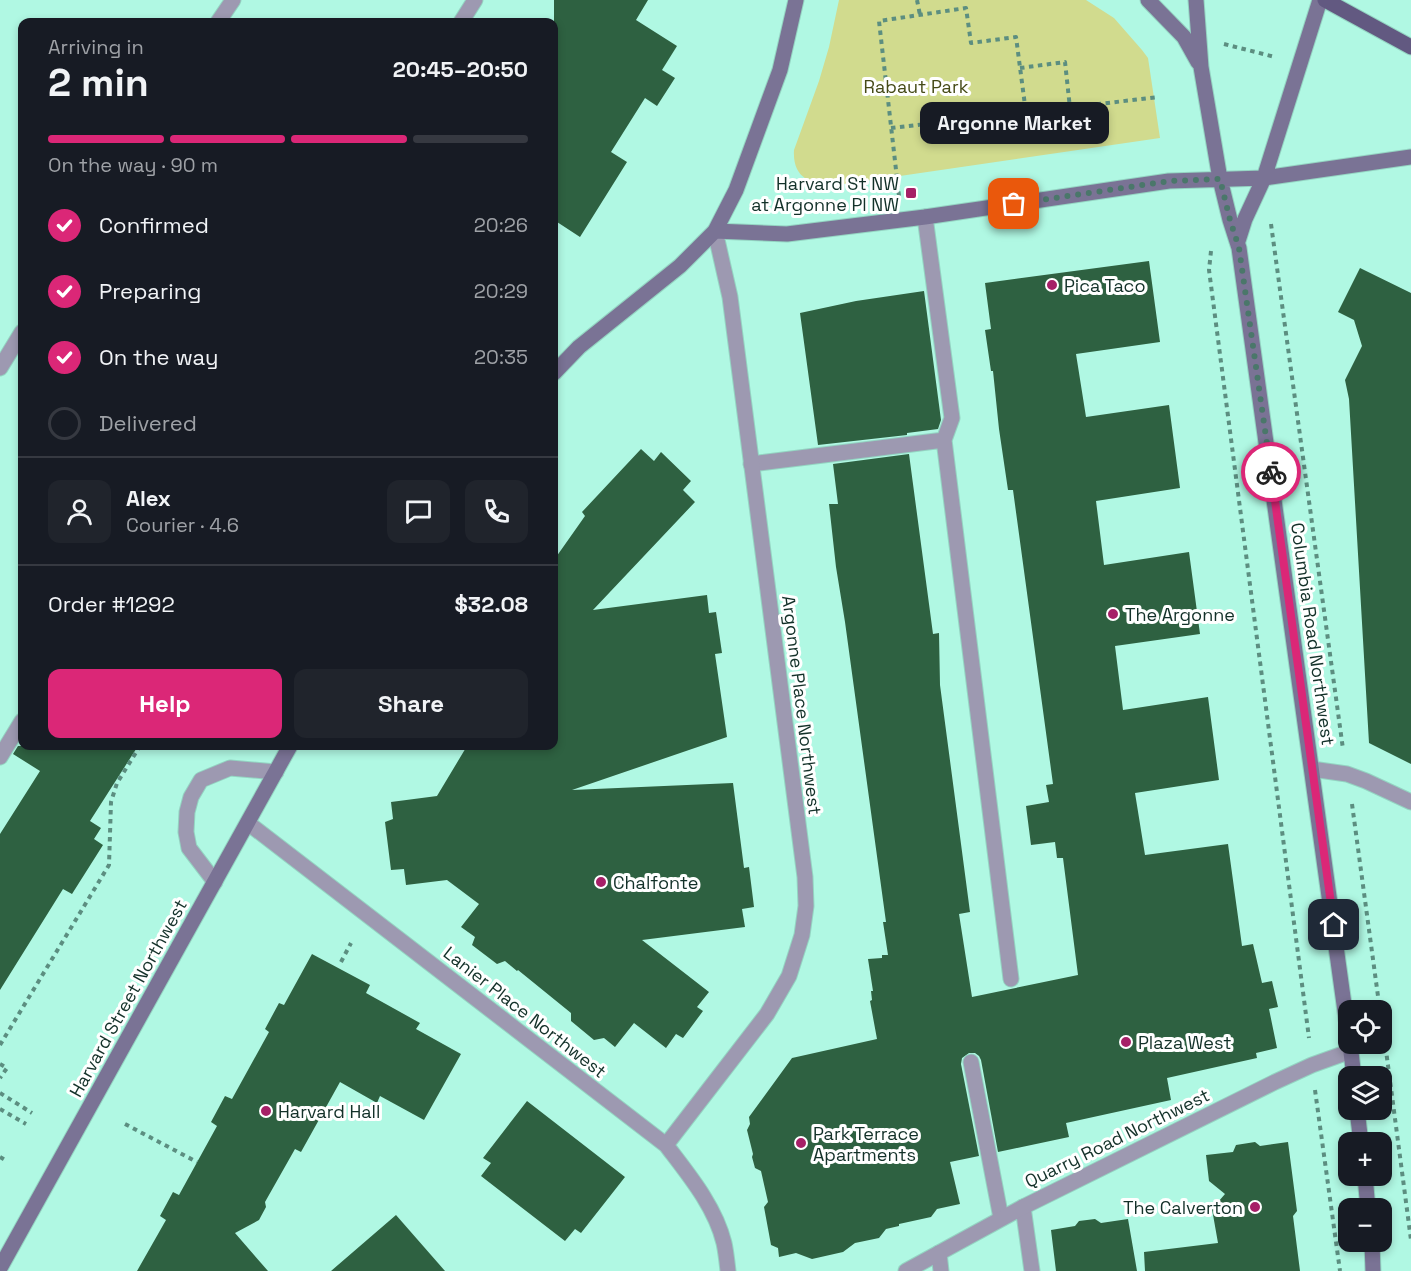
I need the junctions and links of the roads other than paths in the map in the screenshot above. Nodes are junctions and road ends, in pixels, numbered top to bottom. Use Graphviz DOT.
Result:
graph roads {
  1 [pos="233,0"];
  2 [pos="475,0"];
  3 [pos="796,0"];
  4 [pos="1148,0"];
  5 [pos="1196,0"];
  6 [pos="1320,0"];
  7 [pos="1325,0"];
  8 [pos="221,18"];
  9 [pos="464,18"];
  10 [pos="1411,47"];
  11 [pos="1201,67"];
  12 [pos="1411,157"];
  13 [pos="1264,178"];
  14 [pos="1220,179"];
  15 [pos="925,217"];
  16 [pos="714,231"];
  17 [pos="1238,241"];
  18 [pos="18,339"];
  19 [pos="0,368"];
  20 [pos="558,369"];
  21 [pos="944,440"];
  22 [pos="751,464"];
  23 [pos="18,728"];
  24 [pos="288,750"];
  25 [pos="0,757"];
  26 [pos="1312,769"];
  27 [pos="276,772"];
  28 [pos="1411,802"];
  29 [pos="248,823"];
  30 [pos="215,882"];
  31 [pos="1011,979"];
  32 [pos="1344,1000"];
  33 [pos="1338,1053"];
  34 [pos="971,1062"];
  35 [pos="666,1145"];
  36 [pos="1023,1207"];
  37 [pos="1001,1218"];
  38 [pos="1372,1252"];
  39 [pos="939,1253"];
  40 [pos="0,1268"];
  41 [pos="728,1271"];
  42 [pos="906,1271"];
  43 [pos="941,1271"];
  44 [pos="1032,1271"];
  45 [pos="1373,1271"];
  1 -- 8 [label="street"];
  2 -- 9 [label="street"];
  3 -- 16 [label="street"];
  4 -- 11 [label="street"];
  5 -- 11 [label="street, Columbia Road Northwest"];
  6 -- 13 [label="street"];
  7 -- 10 [label="main road"];
  11 -- 14 [label="street, Columbia Road Northwest"];
  12 -- 13 [label="street"];
  13 -- 14 [label="street"];
  13 -- 17 [label="street, Columbia Road Northwest"];
  14 -- 15 [label="street"];
  14 -- 17 [label="street, Columbia Road Northwest"];
  15 -- 16 [label="street"];
  15 -- 21 [label="street"];
  16 -- 20 [label="street"];
  16 -- 22 [label="street, Argonne Place Northwest"];
  17 -- 26 [label="street, Columbia Road Northwest"];
  18 -- 19 [label="street"];
  21 -- 22 [label="street"];
  21 -- 31 [label="street"];
  22 -- 35 [label="street, Argonne Place Northwest"];
  23 -- 25 [label="street"];
  24 -- 27 [label="street, Harvard Street Northwest"];
  26 -- 28 [label="street"];
  26 -- 32 [label="street, Columbia Road Northwest"];
  27 -- 29 [label="street, Harvard Street Northwest"];
  27 -- 30 [label="street"];
  29 -- 30 [label="street, Harvard Street Northwest"];
  29 -- 35 [label="street, Lanier Place Northwest"];
  30 -- 40 [label="street, Harvard Street Northwest"];
  33 -- 36 [label="street, Quarry Road Northwest"];
  34 -- 37 [label="street"];
  35 -- 41 [label="street, Lanier Place Northwest"];
  36 -- 37 [label="street, Quarry Road Northwest"];
  36 -- 44 [label="street"];
  37 -- 39 [label="street, Quarry Road Northwest"];
  38 -- 45 [label="street"];
  39 -- 42 [label="street, Quarry Road Northwest"];
  39 -- 43 [label="street"];
}
